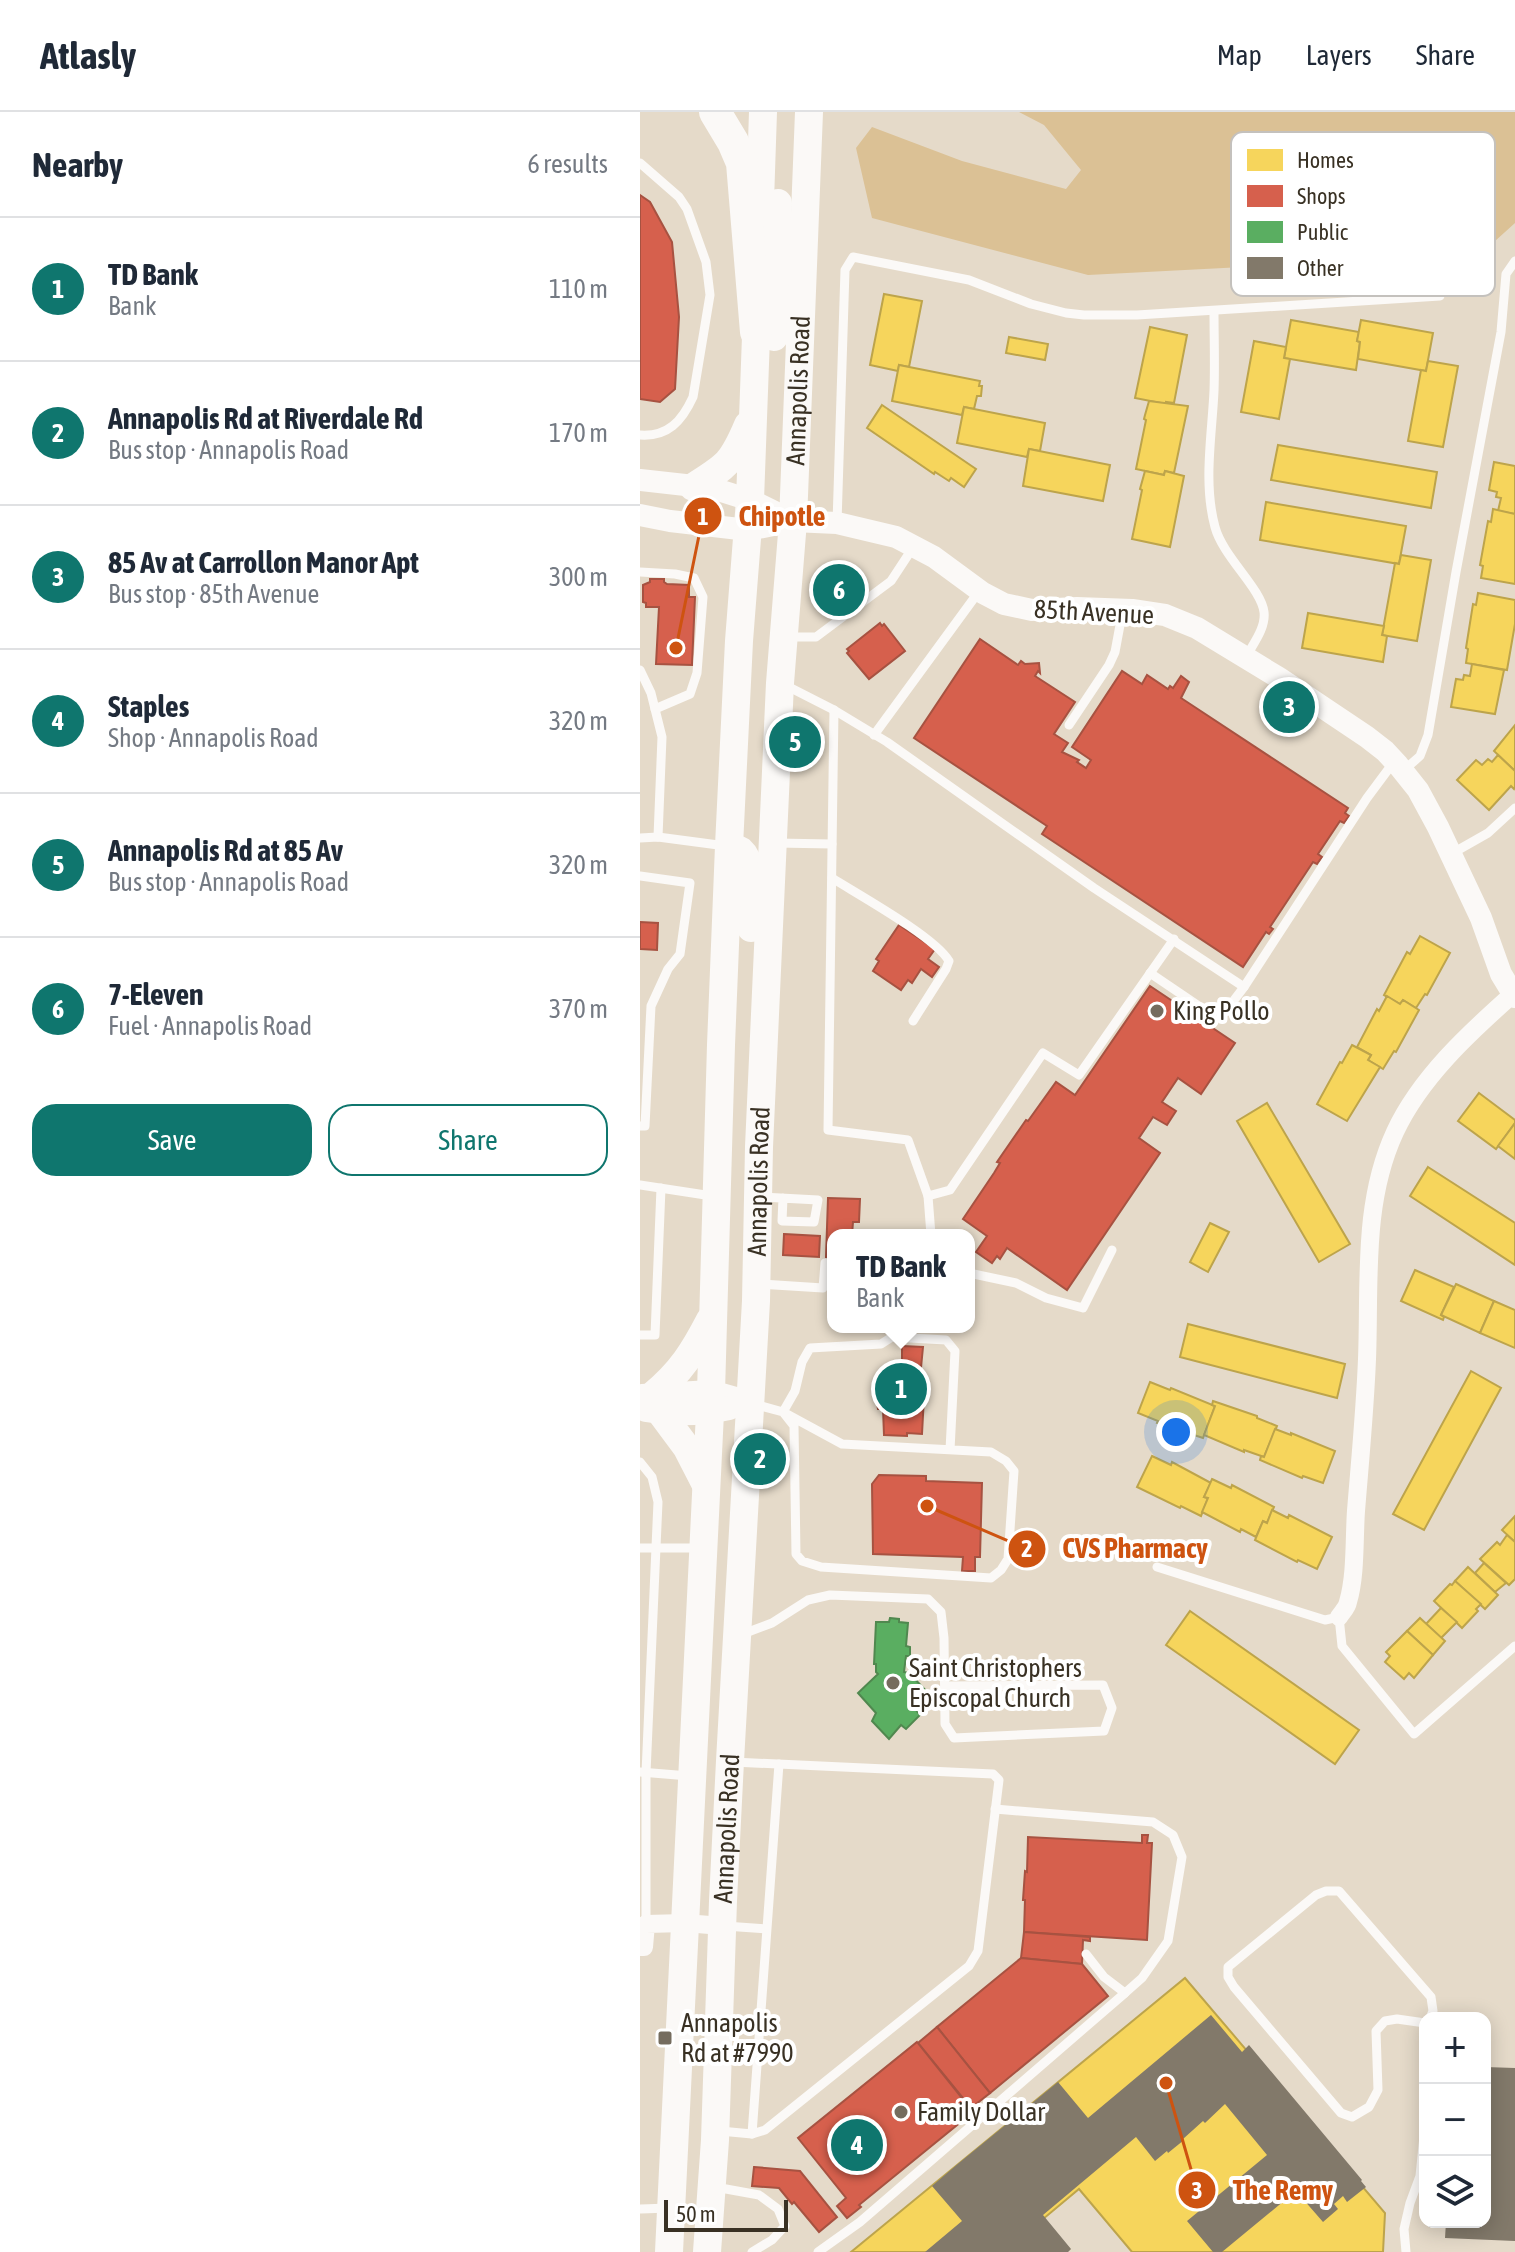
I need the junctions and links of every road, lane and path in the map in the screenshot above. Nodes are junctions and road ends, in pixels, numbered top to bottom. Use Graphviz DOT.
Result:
graph roads {
  1 [pos="715,112"];
  2 [pos="763,112"];
  3 [pos="772,112"];
  4 [pos="809,112"];
  5 [pos="640,163"];
  6 [pos="1515,261"];
  7 [pos="1440,296"];
  8 [pos="1214,311"];
  9 [pos="756,332"];
  10 [pos="754,414"];
  11 [pos="640,435"];
  12 [pos="640,480"];
  13 [pos="693,487"];
  14 [pos="750,500"];
  15 [pos="640,515"];
  16 [pos="793,521"];
  17 [pos="837,523"];
  18 [pos="748,530"];
  19 [pos="914,546"];
  20 [pos="640,572"];
  21 [pos="980,590"];
  22 [pos="1123,609"];
  23 [pos="783,637"];
  24 [pos="1246,657"];
  25 [pos="640,670"];
  26 [pos="780,683"];
  27 [pos="655,709"];
  28 [pos="834,710"];
  29 [pos="1069,725"];
  30 [pos="874,735"];
  31 [pos="1398,766"];
  32 [pos="1515,808"];
  33 [pos="658,837"];
  34 [pos="640,838"];
  35 [pos="773,843"];
  36 [pos="832,844"];
  37 [pos="729,846"];
  38 [pos="1451,854"];
  39 [pos="640,876"];
  40 [pos="832,878"];
  41 [pos="1174,939"];
  42 [pos="1150,973"];
  43 [pos="1244,987"];
  44 [pos="1514,996"];
  45 [pos="913,1021"];
  46 [pos="761,1103"];
  47 [pos="640,1126"];
  48 [pos="640,1185"];
  49 [pos="661,1188"];
  50 [pos="928,1196"];
  51 [pos="716,1197"];
  52 [pos="771,1197"];
  53 [pos="931,1229"];
  54 [pos="1112,1250"];
  55 [pos="825,1263"];
  56 [pos="975,1274"];
  57 [pos="756,1284"];
  58 [pos="714,1312"];
  59 [pos="640,1335"];
  60 [pos="711,1402"];
  61 [pos="649,1403"];
  62 [pos="750,1403"];
  63 [pos="783,1412"];
  64 [pos="950,1450"];
  65 [pos="640,1462"];
  66 [pos="707,1488"];
  67 [pos="656,1547"];
  68 [pos="640,1548"];
  69 [pos="704,1548"];
  70 [pos="1157,1567"];
  71 [pos="1339,1617"];
  72 [pos="736,1636"];
  73 [pos="1515,1646"];
  74 [pos="646,1654"];
  75 [pos="945,1686"];
  76 [pos="730,1761"];
  77 [pos="779,1764"];
  78 [pos="643,1773"];
  79 [pos="692,1776"];
  80 [pos="995,1809"];
  81 [pos="685,1923"];
  82 [pos="646,1924"];
  83 [pos="722,1926"];
  84 [pos="766,1929"];
  85 [pos="640,1947"];
  86 [pos="1086,1954"];
  87 [pos="1125,1993"];
  88 [pos="1433,2012"];
  89 [pos="1419,2022"];
  90 [pos="715,2130"];
  91 [pos="752,2134"];
  92 [pos="1422,2156"];
  93 [pos="711,2186"];
  94 [pos="672,2207"];
  95 [pos="640,2210"];
  96 [pos="669,2252"];
  97 [pos="707,2252"];
  98 [pos="752,2252"];
  99 [pos="818,2252"];
  100 [pos="1406,2252"];
  1 -- 9 [label="highway"];
  2 -- 9 [label="main road, Annapolis Road"];
  3 -- 16 [label="main road"];
  4 -- 16 [label="main road, Annapolis Road"];
  5 -- 11 [label="lane"];
  6 -- 31 [label="lane"];
  7 -- 8 [label="lane"];
  8 -- 17 [label="lane"];
  8 -- 24 [label="lane"];
  9 -- 10 [label="main road, Annapolis Road"];
  10 -- 13 [label="main road"];
  10 -- 14 [label="main road, Annapolis Road"];
  12 -- 13 [label="street, 85th Avenue"];
  13 -- 14 [label="street, 85th Avenue"];
  14 -- 16 [label="street, 85th Avenue"];
  14 -- 18 [label="main road, Annapolis Road"];
  15 -- 18 [label="street, 85th Avenue"];
  16 -- 17 [label="street, 85th Avenue"];
  16 -- 18 [label="street, 85th Avenue"];
  16 -- 23 [label="main road, Annapolis Road"];
  17 -- 19 [label="street, 85th Avenue"];
  18 -- 37 [label="main road, Annapolis Road"];
  19 -- 21 [label="street, 85th Avenue"];
  19 -- 23 [label="lane"];
  20 -- 27 [label="lane"];
  21 -- 22 [label="street, 85th Avenue"];
  21 -- 30 [label="lane"];
  22 -- 24 [label="street, 85th Avenue"];
  22 -- 29 [label="lane"];
  23 -- 26 [label="main road, Annapolis Road"];
  24 -- 31 [label="street, 85th Avenue"];
  25 -- 27 [label="lane"];
  26 -- 28 [label="lane"];
  26 -- 35 [label="main road, Annapolis Road"];
  27 -- 33 [label="lane"];
  28 -- 30 [label="lane"];
  28 -- 36 [label="lane"];
  30 -- 41 [label="lane"];
  31 -- 38 [label="street, 85th Avenue"];
  31 -- 43 [label="lane"];
  32 -- 38 [label="lane"];
  33 -- 34 [label="lane"];
  33 -- 37 [label="lane"];
  35 -- 36 [label="lane"];
  35 -- 46 [label="main road, Annapolis Road"];
  36 -- 40 [label="lane"];
  37 -- 46 [label="main road"];
  37 -- 51 [label="main road, Annapolis Road"];
  38 -- 44 [label="street, 85th Avenue"];
  39 -- 47 [label="lane"];
  40 -- 45 [label="lane"];
  40 -- 50 [label="lane"];
  41 -- 42 [label="lane"];
  41 -- 43 [label="lane"];
  42 -- 43 [label="lane"];
  42 -- 50 [label="lane"];
  44 -- 71 [label="street"];
  46 -- 52 [label="main road, Annapolis Road"];
  48 -- 49 [label="lane"];
  49 -- 51 [label="lane"];
  49 -- 59 [label="lane"];
  50 -- 53 [label="lane"];
  51 -- 58 [label="main road, Annapolis Road"];
  52 -- 52 [label="lane"];
  52 -- 57 [label="main road, Annapolis Road"];
  54 -- 56 [label="lane"];
  55 -- 57 [label="lane"];
  57 -- 62 [label="main road, Annapolis Road"];
  58 -- 60 [label="main road, Annapolis Road"];
  58 -- 61 [label="main road"];
  60 -- 61 [label="main road"];
  60 -- 62 [label="main road"];
  60 -- 66 [label="main road, Annapolis Road"];
  61 -- 66 [label="main road"];
  62 -- 63 [label="lane"];
  62 -- 72 [label="main road, Annapolis Road"];
  63 -- 64 [label="lane"];
  63 -- 64 [label="lane"];
  63 -- 64 [label="lane"];
  65 -- 67 [label="lane"];
  66 -- 69 [label="main road, Annapolis Road"];
  67 -- 68 [label="lane"];
  67 -- 69 [label="lane"];
  67 -- 74 [label="lane"];
  69 -- 79 [label="main road, Annapolis Road"];
  70 -- 71 [label="lane"];
  71 -- 73 [label="lane"];
  72 -- 75 [label="lane"];
  72 -- 76 [label="main road, Annapolis Road"];
  74 -- 78 [label="lane"];
  75 -- 75 [label="lane"];
  76 -- 77 [label="lane"];
  76 -- 83 [label="main road, Annapolis Road"];
  77 -- 80 [label="lane"];
  77 -- 84 [label="lane"];
  78 -- 79 [label="lane"];
  78 -- 82 [label="lane"];
  79 -- 81 [label="main road, Annapolis Road"];
  80 -- 87 [label="lane"];
  80 -- 91 [label="lane"];
  81 -- 82 [label="street"];
  81 -- 83 [label="street"];
  81 -- 94 [label="main road, Annapolis Road"];
  82 -- 85 [label="street"];
  83 -- 84 [label="lane"];
  83 -- 90 [label="main road, Annapolis Road"];
  84 -- 91 [label="lane"];
  86 -- 87 [label="lane"];
  87 -- 99 [label="lane"];
  88 -- 89 [label="lane"];
  90 -- 91 [label="lane"];
  90 -- 93 [label="main road, Annapolis Road"];
  92 -- 100 [label="lane"];
  93 -- 97 [label="main road, Annapolis Road"];
  93 -- 98 [label="lane"];
  94 -- 95 [label="lane"];
  94 -- 96 [label="main road, Annapolis Road"];
}
